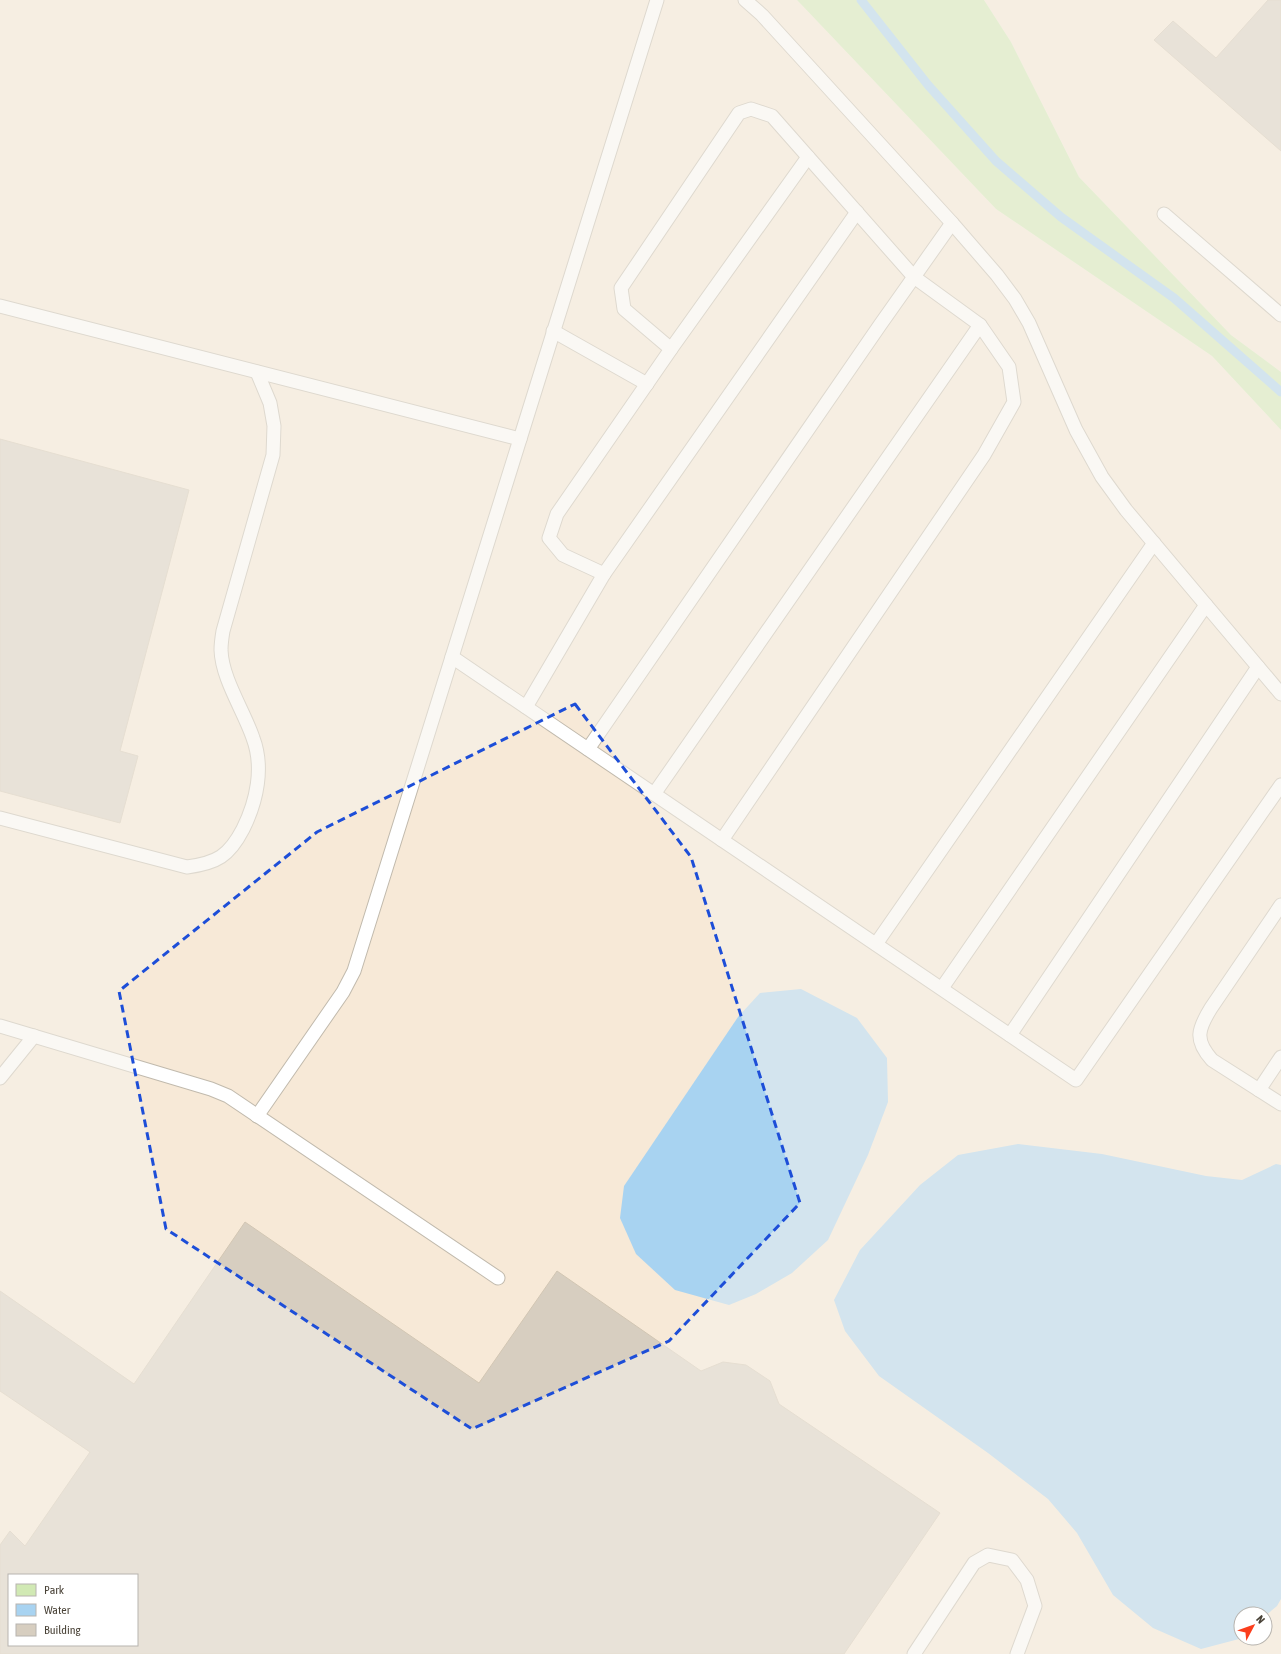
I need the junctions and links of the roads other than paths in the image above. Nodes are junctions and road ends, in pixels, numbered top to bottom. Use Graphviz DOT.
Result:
graph roads {
  1 [pos="656,0"];
  2 [pos="745,0"];
  3 [pos="808,157"];
  4 [pos="857,212"];
  5 [pos="1164,214"];
  6 [pos="952,223"];
  7 [pos="914,277"];
  8 [pos="0,306"];
  9 [pos="1281,315"];
  10 [pos="980,326"];
  11 [pos="553,331"];
  12 [pos="671,349"];
  13 [pos="257,372"];
  14 [pos="647,384"];
  15 [pos="520,439"];
  16 [pos="1154,543"];
  17 [pos="604,574"];
  18 [pos="1206,605"];
  19 [pos="452,657"];
  20 [pos="1258,667"];
  21 [pos="1281,694"];
  22 [pos="526,707"];
  23 [pos="588,749"];
  24 [pos="1281,785"];
  25 [pos="654,794"];
  26 [pos="0,818"];
  27 [pos="722,840"];
  28 [pos="1281,905"];
  29 [pos="876,944"];
  30 [pos="942,988"];
  31 [pos="0,1026"];
  32 [pos="1010,1035"];
  33 [pos="34,1036"];
  34 [pos="1281,1057"];
  35 [pos="0,1078"];
  36 [pos="1259,1090"];
  37 [pos="1281,1104"];
  38 [pos="257,1116"];
  39 [pos="498,1278"];
  40 [pos="914,1654"];
  41 [pos="1017,1654"];
  1 -- 11 [label="lane"];
  2 -- 6 [label="lane"];
  3 -- 4 [label="lane"];
  3 -- 12 [label="lane"];
  3 -- 12 [label="lane"];
  4 -- 7 [label="lane"];
  4 -- 17 [label="lane"];
  5 -- 9 [label="lane"];
  6 -- 7 [label="lane"];
  6 -- 16 [label="lane"];
  7 -- 10 [label="lane"];
  7 -- 23 [label="lane"];
  8 -- 13 [label="lane"];
  10 -- 25 [label="lane"];
  10 -- 27 [label="lane"];
  11 -- 14 [label="lane"];
  11 -- 15 [label="lane"];
  12 -- 14 [label="lane"];
  13 -- 15 [label="lane"];
  13 -- 26 [label="lane"];
  14 -- 17 [label="lane"];
  15 -- 19 [label="lane"];
  16 -- 18 [label="lane"];
  16 -- 29 [label="lane"];
  17 -- 22 [label="lane"];
  18 -- 20 [label="lane"];
  18 -- 30 [label="lane"];
  19 -- 22 [label="lane"];
  19 -- 38 [label="lane"];
  20 -- 21 [label="lane"];
  20 -- 32 [label="lane"];
  22 -- 23 [label="lane"];
  23 -- 25 [label="lane"];
  24 -- 32 [label="lane"];
  25 -- 27 [label="lane"];
  27 -- 29 [label="lane"];
  28 -- 36 [label="lane"];
  29 -- 30 [label="lane"];
  30 -- 32 [label="lane"];
  31 -- 33 [label="lane"];
  33 -- 35 [label="lane"];
  33 -- 38 [label="lane"];
  34 -- 36 [label="lane"];
  36 -- 37 [label="lane"];
  38 -- 39 [label="lane"];
  40 -- 41 [label="lane"];
}
